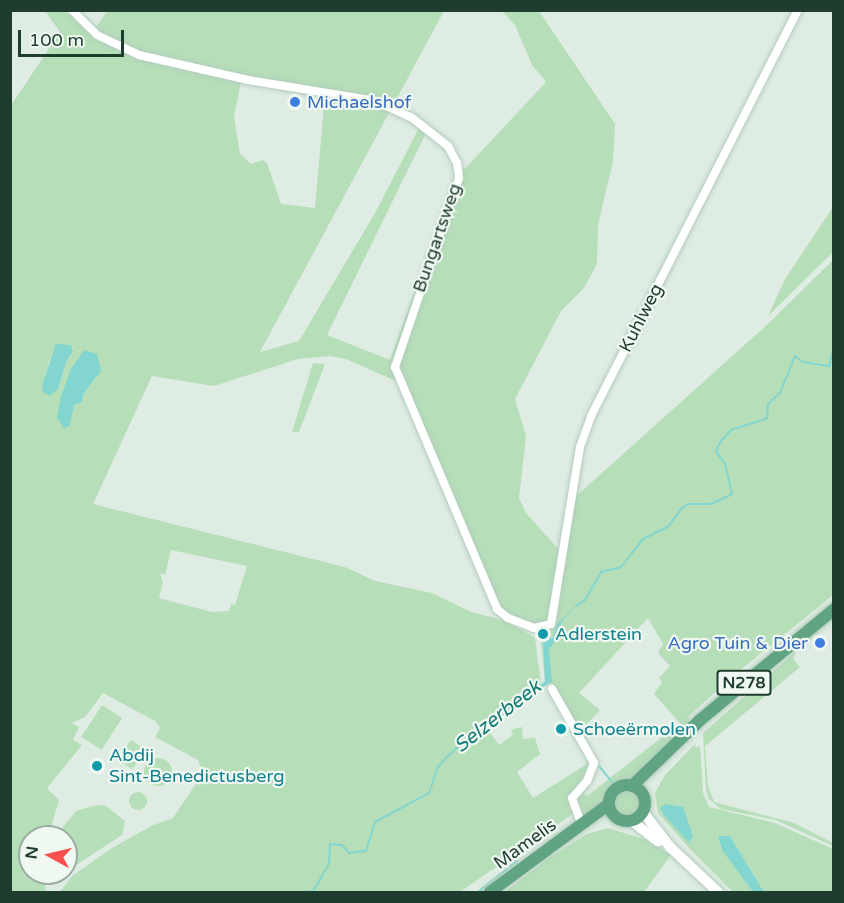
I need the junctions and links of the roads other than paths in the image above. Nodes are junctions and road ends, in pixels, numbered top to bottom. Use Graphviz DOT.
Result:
graph roads {
  1 [pos="72,10"];
  2 [pos="798,10"];
  3 [pos="834,609"];
  4 [pos="529,627"];
  5 [pos="552,689"];
  6 [pos="660,761"];
  7 [pos="632,786"];
  8 [pos="643,795"];
  9 [pos="609,804"];
  10 [pos="643,812"];
  11 [pos="615,817"];
  12 [pos="632,821"];
  13 [pos="582,826"];
  14 [pos="670,847"];
  15 [pos="489,892"];
  16 [pos="718,892"];
  1 -- 4 [label="street, Bungartsweg"];
  2 -- 4 [label="street, Kuhlweg"];
  3 -- 6 [label="main road, N278"];
  5 -- 13 [label="street, Mamelis"];
  6 -- 7 [label="main road, N278"];
  6 -- 8 [label="main road, N278"];
  7 -- 8 [label="main road"];
  7 -- 9 [label="main road, N278"];
  8 -- 10 [label="main road, N278"];
  9 -- 11 [label="main road"];
  9 -- 13 [label="main road, Mamelis / N278"];
  10 -- 12 [label="main road"];
  10 -- 14 [label="street"];
  11 -- 12 [label="main road, N278"];
  11 -- 13 [label="main road, Mamelis / N278"];
  12 -- 14 [label="street"];
  13 -- 15 [label="main road, Mamelis / N278"];
  14 -- 16 [label="street"];
}
